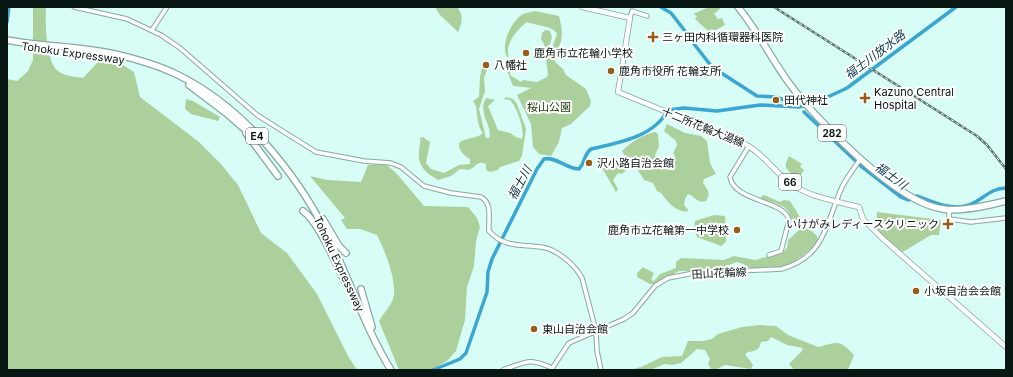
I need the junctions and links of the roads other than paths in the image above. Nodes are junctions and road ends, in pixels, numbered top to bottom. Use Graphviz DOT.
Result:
graph roads {
  1 [pos="74,7"];
  2 [pos="167,7"];
  3 [pos="582,7"];
  4 [pos="738,7"];
  5 [pos="632,9"];
  6 [pos="647,16"];
  7 [pos="630,18"];
  8 [pos="152,30"];
  9 [pos="10,43"];
  10 [pos="226,113"];
  11 [pos="748,146"];
  12 [pos="859,161"];
  13 [pos="278,176"];
  14 [pos="291,176"];
  15 [pos="1006,201"];
  16 [pos="836,203"];
  17 [pos="949,210"];
  18 [pos="302,211"];
  19 [pos="1006,218"];
  20 [pos="346,253"];
  21 [pos="769,255"];
  22 [pos="347,286"];
  23 [pos="361,289"];
  24 [pos="596,331"];
  25 [pos="1006,347"];
  26 [pos="381,354"];
  27 [pos="551,369"];
  28 [pos="387,370"];
  29 [pos="391,370"];
  30 [pos="504,370"];
  31 [pos="601,370"];
  1 -- 8 [label="street"];
  2 -- 8 [label="street"];
  3 -- 7 [label="main road"];
  4 -- 12 [label="highway, 282"];
  5 -- 6 [label="street"];
  5 -- 7 [label="street"];
  7 -- 11 [label="main road, 十二所花輪大湯線 / 66"];
  8 -- 24 [label="street"];
  9 -- 10 [label="highway, Tohoku Expressway / E4"];
  9 -- 14 [label="highway, Tohoku Expressway / E4"];
  10 -- 13 [label="highway"];
  10 -- 22 [label="highway, Tohoku Expressway / E4"];
  11 -- 16 [label="main road, 十二所花輪大湯線 / 66"];
  11 -- 21 [label="street"];
  12 -- 16 [label="street, 田山花輪線"];
  12 -- 17 [label="highway, 282"];
  14 -- 20 [label="highway"];
  14 -- 26 [label="highway, Tohoku Expressway / E4"];
  15 -- 17 [label="highway, 282"];
  16 -- 24 [label="street, 田山花輪線"];
  16 -- 25 [label="main road, 十二所花輪大湯線 / 66"];
  17 -- 19 [label="street"];
  18 -- 22 [label="highway"];
  22 -- 28 [label="highway, Tohoku Expressway / E4"];
  23 -- 26 [label="highway"];
  24 -- 27 [label="street, 田山花輪線"];
  24 -- 31 [label="street"];
  26 -- 29 [label="highway, Tohoku Expressway / E4"];
  27 -- 30 [label="street"];
}
